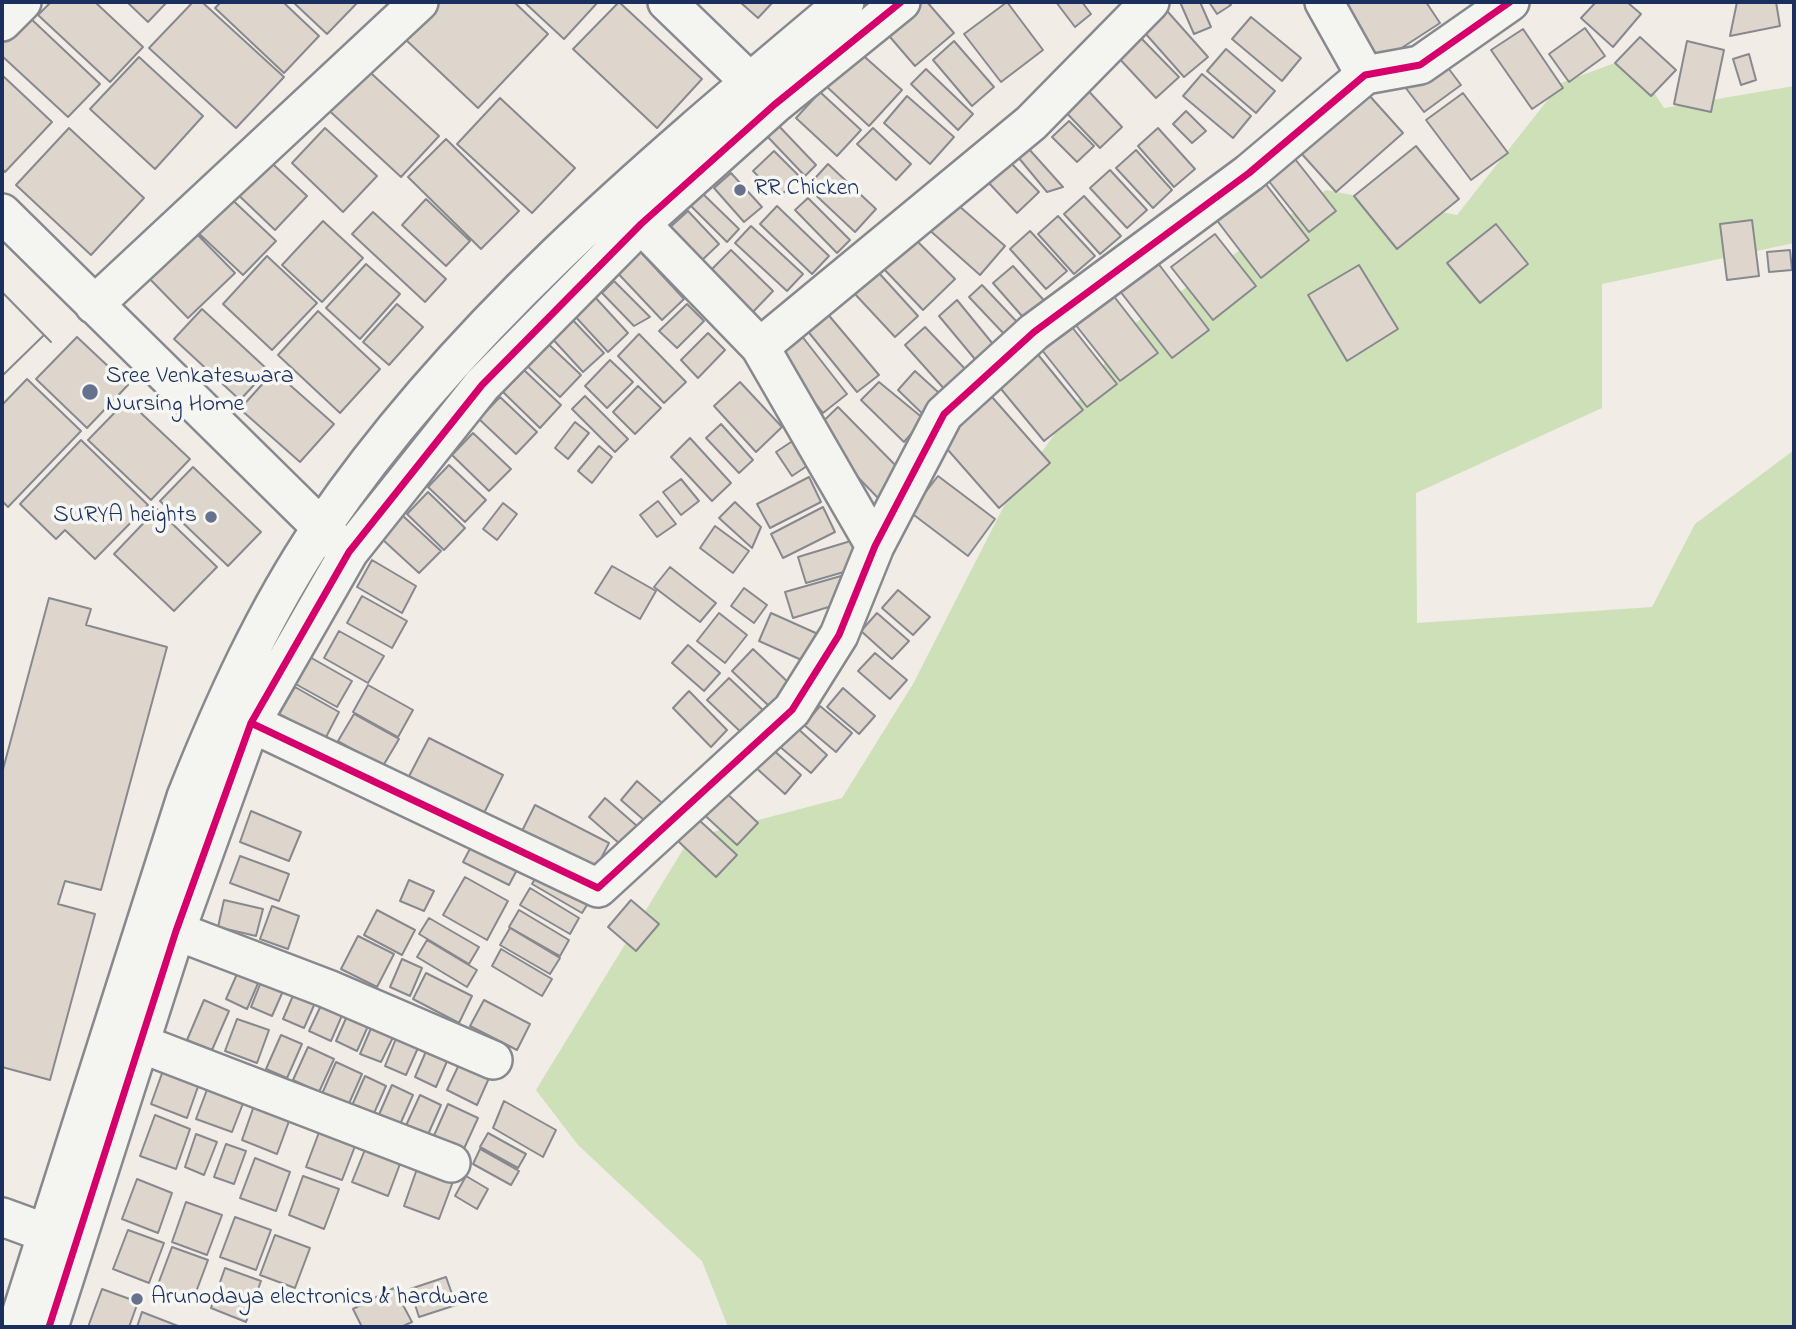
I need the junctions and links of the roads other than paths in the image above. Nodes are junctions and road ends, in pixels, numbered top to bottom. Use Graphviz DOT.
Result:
graph roads {
  1 [pos="22,2"];
  2 [pos="419,2"];
  3 [pos="667,2"];
  4 [pos="845,2"];
  5 [pos="901,2"];
  6 [pos="1150,2"];
  7 [pos="1324,2"];
  8 [pos="1510,2"];
  9 [pos="2,22"];
  10 [pos="1365,75"];
  11 [pos="750,82"];
  12 [pos="2,214"];
  13 [pos="641,224"];
  14 [pos="94,305"];
  15 [pos="760,347"];
  16 [pos="320,529"];
  17 [pos="875,546"];
  18 [pos="349,552"];
  19 [pos="251,723"];
  20 [pos="176,931"];
  21 [pos="139,1043"];
  22 [pos="493,1060"];
  23 [pos="451,1163"];
  24 [pos="2,1217"];
  25 [pos="46,1233"];
  26 [pos="17,1327"];
  27 [pos="49,1327"];
  1 -- 9 [label="street"];
  2 -- 14 [label="street"];
  3 -- 11 [label="street"];
  4 -- 11 [label="street"];
  5 -- 13 [label="street"];
  6 -- 15 [label="street"];
  7 -- 10 [label="street"];
  8 -- 10 [label="street"];
  10 -- 17 [label="street"];
  11 -- 16 [label="street"];
  12 -- 14 [label="street"];
  13 -- 15 [label="street"];
  13 -- 18 [label="street"];
  14 -- 16 [label="street"];
  15 -- 17 [label="street"];
  16 -- 18 [label="street"];
  16 -- 25 [label="street"];
  17 -- 19 [label="street"];
  18 -- 19 [label="street"];
  19 -- 20 [label="street"];
  20 -- 21 [label="street"];
  20 -- 22 [label="street"];
  21 -- 23 [label="street"];
  21 -- 27 [label="street"];
  24 -- 25 [label="street"];
  25 -- 26 [label="street"];
}
